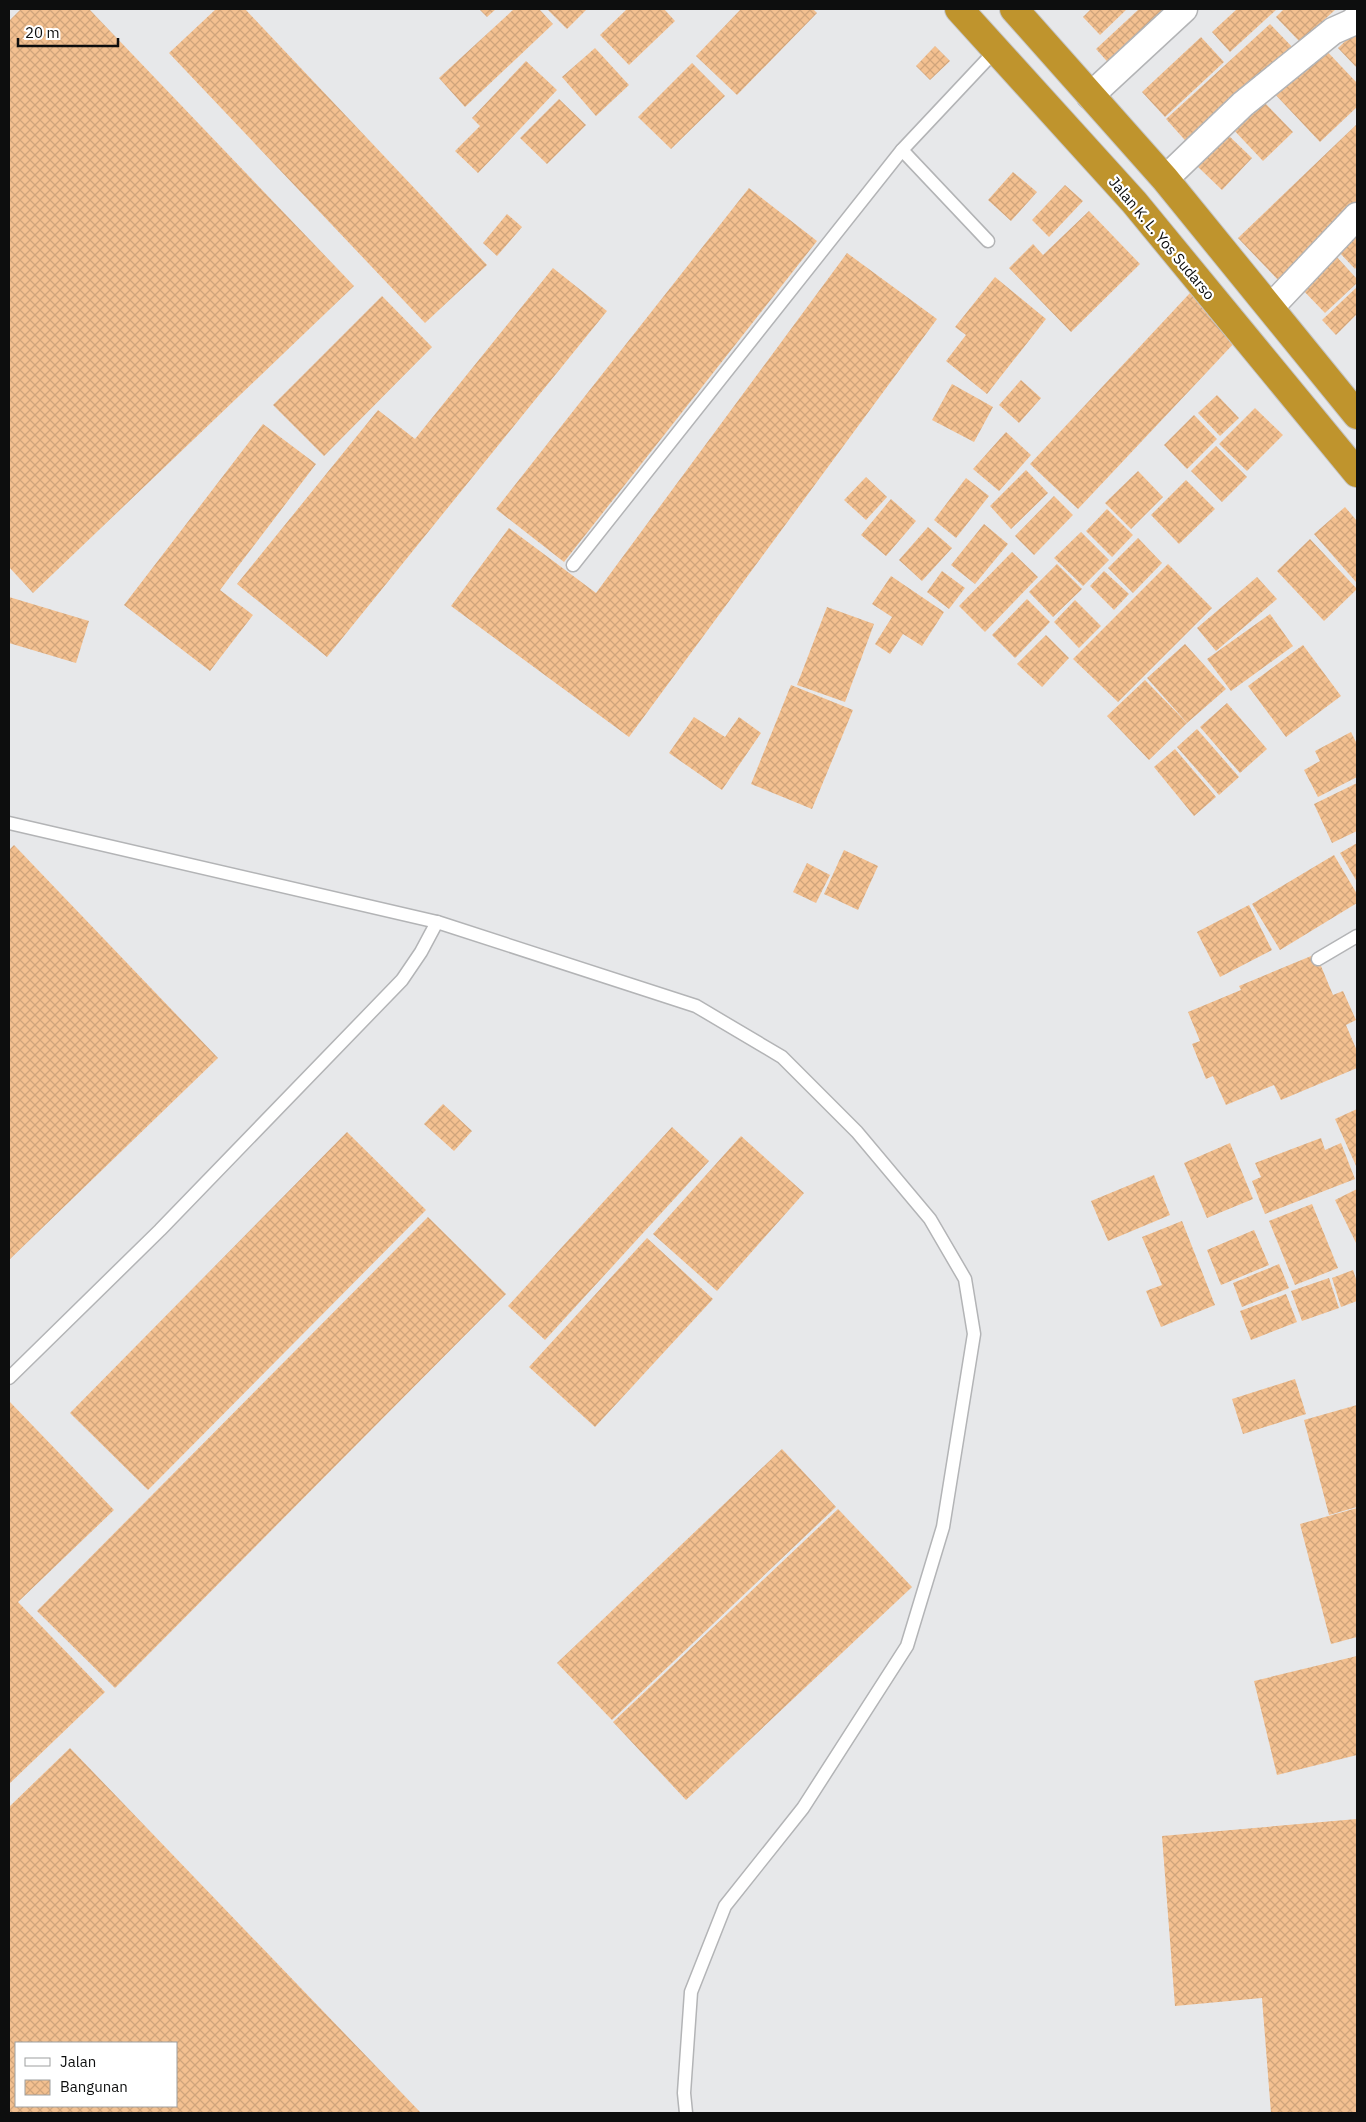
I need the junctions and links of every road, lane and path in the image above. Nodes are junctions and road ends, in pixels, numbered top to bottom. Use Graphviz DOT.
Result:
graph roads {
  1 [pos="960,9"];
  2 [pos="1184,9"];
  3 [pos="1019,10"];
  4 [pos="1357,18"];
  5 [pos="995,50"];
  6 [pos="1090,96"];
  7 [pos="902,150"];
  8 [pos="1165,179"];
  9 [pos="1357,216"];
  10 [pos="988,242"];
  11 [pos="1270,308"];
  12 [pos="1357,415"];
  13 [pos="1357,473"];
  14 [pos="573,565"];
  15 [pos="9,823"];
  16 [pos="436,922"];
  17 [pos="1357,936"];
  18 [pos="1318,959"];
  19 [pos="9,1378"];
  20 [pos="686,2113"];
  1 -- 5 [label="highway, Jalan K. L. Yos Sudarso"];
  2 -- 6 [label="street"];
  3 -- 6 [label="highway"];
  4 -- 8 [label="street"];
  5 -- 7 [label="lane"];
  5 -- 13 [label="highway, Jalan K. L. Yos Sudarso"];
  6 -- 8 [label="highway"];
  7 -- 10 [label="lane"];
  7 -- 14 [label="lane"];
  8 -- 11 [label="highway"];
  9 -- 11 [label="street"];
  11 -- 12 [label="highway"];
  15 -- 16 [label="lane"];
  16 -- 19 [label="lane"];
  16 -- 20 [label="lane"];
  17 -- 18 [label="lane"];
}
